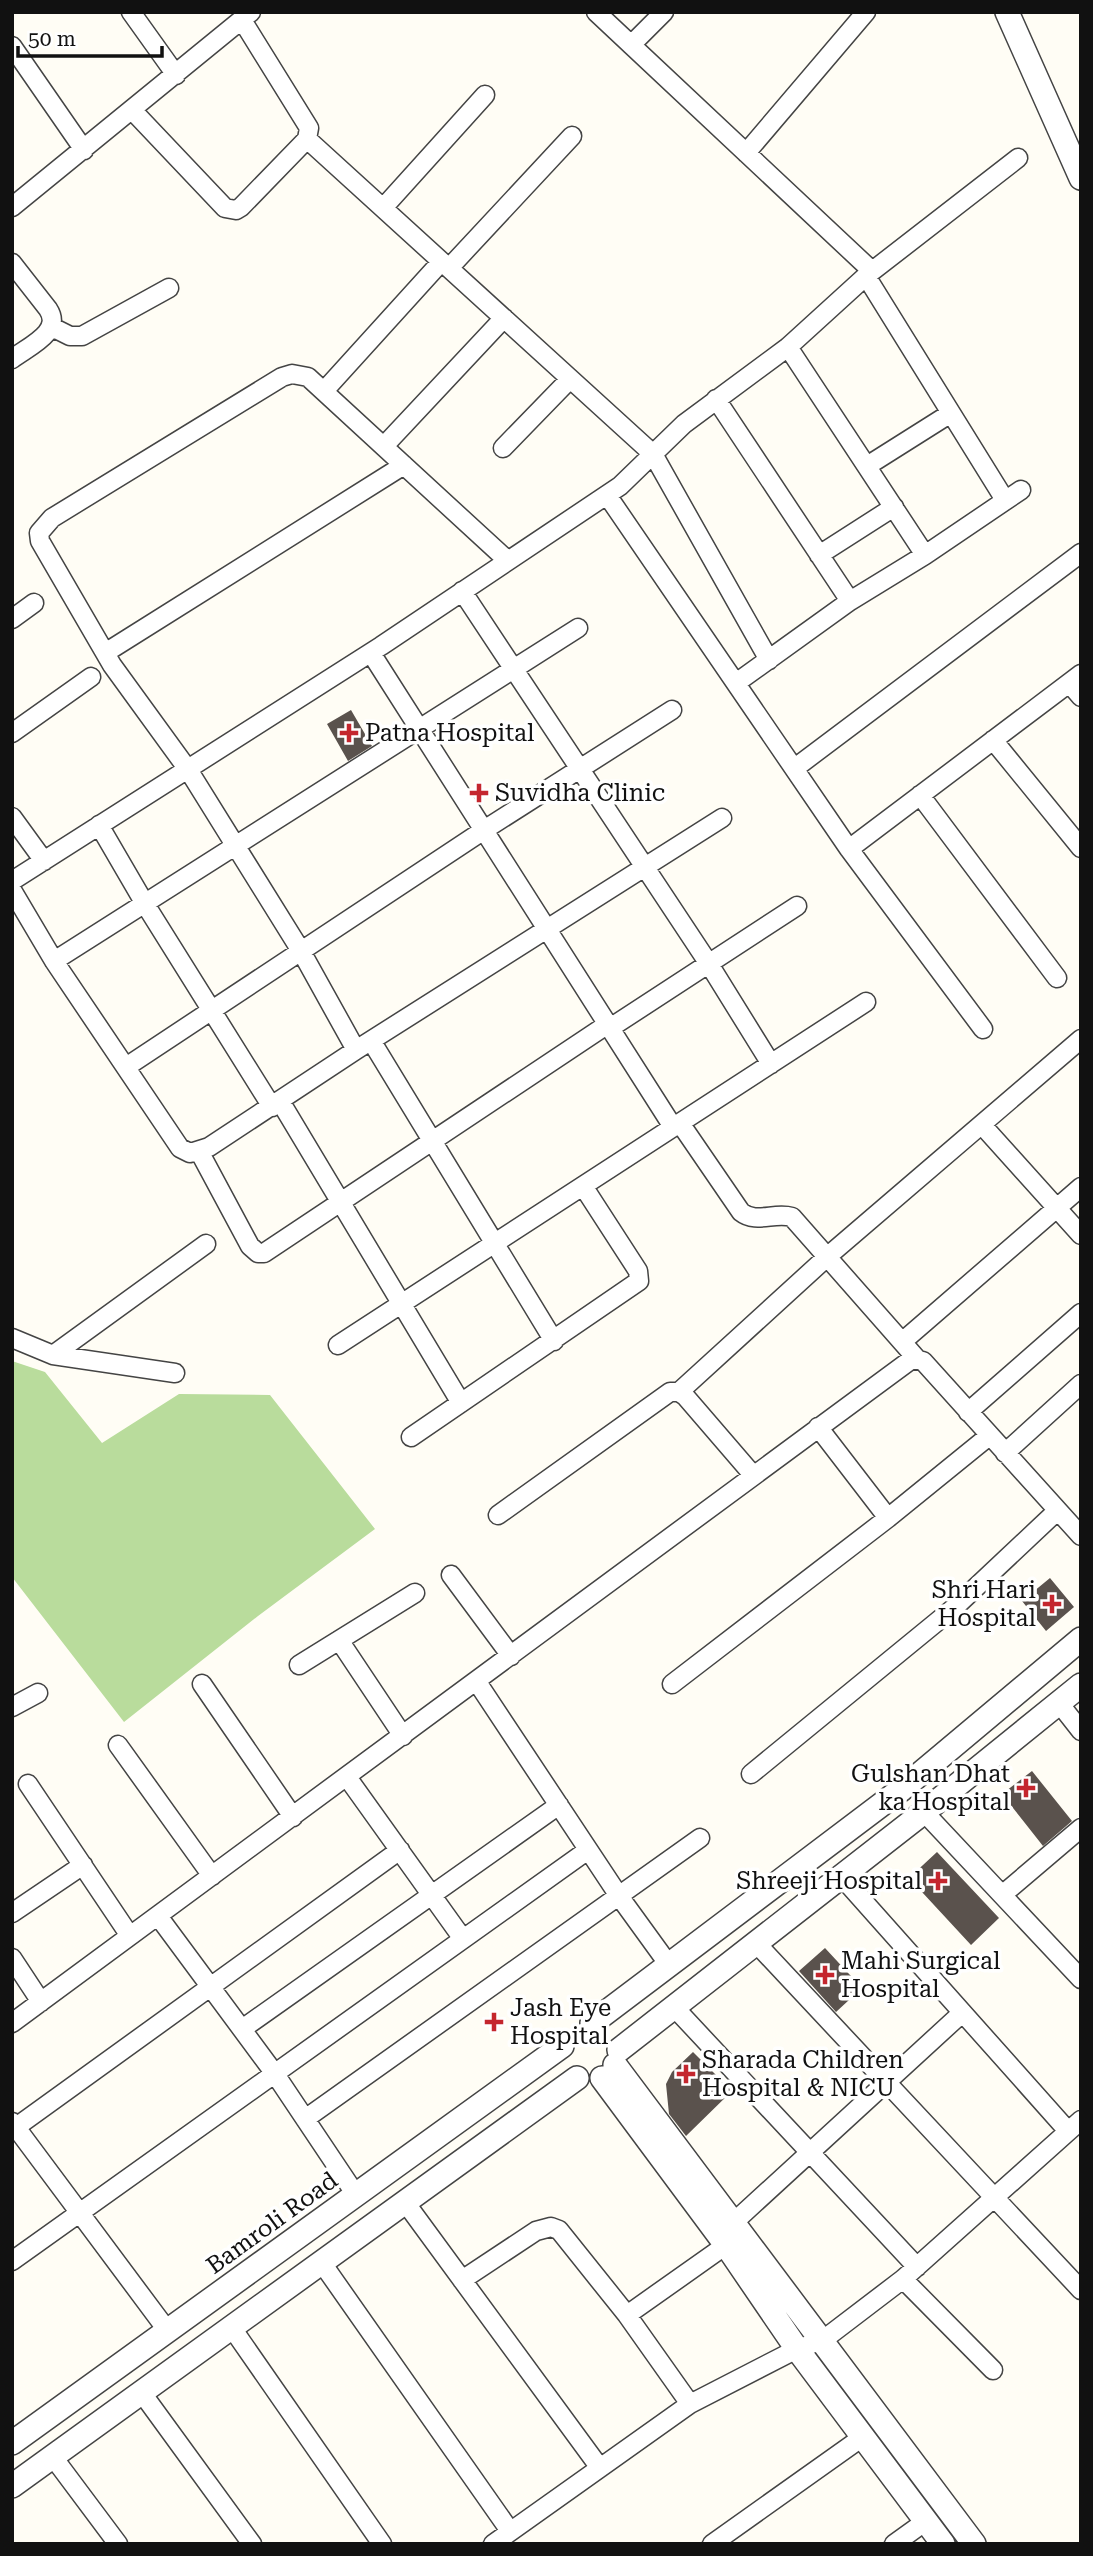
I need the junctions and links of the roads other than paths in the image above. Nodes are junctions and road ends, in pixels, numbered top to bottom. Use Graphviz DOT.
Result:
graph roads {
  1 [pos="131,12"];
  2 [pos="596,12"];
  3 [pos="664,12"];
  4 [pos="866,12"];
  5 [pos="1007,12"];
  6 [pos="246,16"];
  7 [pos="12,46"];
  8 [pos="631,46"];
  9 [pos="176,75"];
  10 [pos="485,95"];
  11 [pos="133,111"];
  12 [pos="572,136"];
  13 [pos="307,139"];
  14 [pos="84,150"];
  15 [pos="746,153"];
  16 [pos="1018,158"];
  17 [pos="1081,178"];
  18 [pos="12,207"];
  19 [pos="383,208"];
  20 [pos="12,263"];
  21 [pos="445,265"];
  22 [pos="869,273"];
  23 [pos="169,288"];
  24 [pos="504,318"];
  25 [pos="52,327"];
  26 [pos="788,347"];
  27 [pos="12,359"];
  28 [pos="570,379"];
  29 [pos="324,391"];
  30 [pos="716,400"];
  31 [pos="951,413"];
  32 [pos="384,446"];
  33 [pos="503,448"];
  34 [pos="653,454"];
  35 [pos="404,465"];
  36 [pos="867,466"];
  37 [pos="1021,490"];
  38 [pos="607,495"];
  39 [pos="1005,500"];
  40 [pos="894,507"];
  41 [pos="1081,554"];
  42 [pos="819,555"];
  43 [pos="925,555"];
  44 [pos="508,561"];
  45 [pos="462,591"];
  46 [pos="850,601"];
  47 [pos="34,603"];
  48 [pos="12,619"];
  49 [pos="578,628"];
  50 [pos="105,653"];
  51 [pos="371,653"];
  52 [pos="769,660"];
  53 [pos="513,670"];
  54 [pos="91,677"];
  55 [pos="736,683"];
  56 [pos="1077,684"];
  57 [pos="672,710"];
  58 [pos="420,730"];
  59 [pos="12,733"];
  60 [pos="993,740"];
  61 [pos="795,768"];
  62 [pos="580,769"];
  63 [pos="188,771"];
  64 [pos="920,795"];
  65 [pos="12,817"];
  66 [pos="722,818"];
  67 [pos="100,825"];
  68 [pos="484,830"];
  69 [pos="235,847"];
  70 [pos="1081,848"];
  71 [pos="849,849"];
  72 [pos="44,861"];
  73 [pos="645,866"];
  74 [pos="12,881"];
  75 [pos="12,890"];
  76 [pos="145,904"];
  77 [pos="797,906"];
  78 [pos="547,928"];
  79 [pos="301,951"];
  80 [pos="54,961"];
  81 [pos="709,964"];
  82 [pos="1057,978"];
  83 [pos="866,1002"];
  84 [pos="213,1010"];
  85 [pos="609,1026"];
  86 [pos="983,1029"];
  87 [pos="1081,1039"];
  88 [pos="364,1046"];
  89 [pos="771,1064"];
  90 [pos="126,1067"];
  91 [pos="276,1104"];
  92 [pos="677,1125"];
  93 [pos="982,1125"];
  94 [pos="434,1140"];
  95 [pos="200,1151"];
  96 [pos="583,1186"];
  97 [pos="1081,1187"];
  98 [pos="341,1201"];
  99 [pos="1057,1207"];
  100 [pos="1081,1235"];
  101 [pos="496,1242"];
  102 [pos="206,1244"];
  103 [pos="828,1256"];
  104 [pos="402,1303"];
  105 [pos="1081,1313"];
  106 [pos="12,1338"];
  107 [pos="554,1341"];
  108 [pos="902,1342"];
  109 [pos="338,1345"];
  110 [pos="53,1355"];
  111 [pos="917,1359"];
  112 [pos="175,1373"];
  113 [pos="1081,1384"];
  114 [pos="678,1392"];
  115 [pos="461,1403"];
  116 [pos="968,1412"];
  117 [pos="818,1427"];
  118 [pos="989,1436"];
  119 [pos="411,1437"];
  120 [pos="1004,1453"];
  121 [pos="753,1475"];
  122 [pos="498,1515"];
  123 [pos="888,1518"];
  124 [pos="1072,1521"];
  125 [pos="451,1575"];
  126 [pos="415,1593"];
  127 [pos="1081,1639"];
  128 [pos="339,1640"];
  129 [pos="511,1656"];
  130 [pos="299,1665"];
  131 [pos="477,1682"];
  132 [pos="202,1684"];
  133 [pos="672,1684"];
  134 [pos="1081,1685"];
  135 [pos="38,1693"];
  136 [pos="1059,1703"];
  137 [pos="12,1707"];
  138 [pos="1081,1731"];
  139 [pos="403,1736"];
  140 [pos="118,1745"];
  141 [pos="751,1774"];
  142 [pos="347,1777"];
  143 [pos="28,1784"];
  144 [pos="559,1805"];
  145 [pos="923,1812"];
  146 [pos="293,1817"];
  147 [pos="1081,1828"];
  148 [pos="700,1838"];
  149 [pos="400,1850"];
  150 [pos="588,1850"];
  151 [pos="83,1866"];
  152 [pos="212,1876"];
  153 [pos="841,1876"];
  154 [pos="432,1894"];
  155 [pos="1002,1895"];
  156 [pos="618,1896"];
  157 [pos="12,1913"];
  158 [pos="158,1916"];
  159 [pos="130,1936"];
  160 [pos="463,1939"];
  161 [pos="756,1943"];
  162 [pos="12,1958"];
  163 [pos="669,1965"];
  164 [pos="1081,1979"];
  165 [pos="212,1986"];
  166 [pos="41,2002"];
  167 [pos="674,2007"];
  168 [pos="962,2013"];
  169 [pos="12,2023"];
  170 [pos="592,2024"];
  171 [pos="242,2029"];
  172 [pos="562,2046"];
  173 [pos="612,2065"];
  174 [pos="275,2074"];
  175 [pos="578,2078"];
  176 [pos="886,2081"];
  177 [pos="305,2119"];
  178 [pos="13,2126"];
  179 [pos="1075,2129"];
  180 [pos="809,2152"];
  181 [pos="356,2195"];
  182 [pos="995,2197"];
  183 [pos="405,2202"];
  184 [pos="80,2212"];
  185 [pos="733,2223"];
  186 [pos="726,2245"];
  187 [pos="12,2261"];
  188 [pos="322,2263"];
  189 [pos="910,2273"];
  190 [pos="463,2280"];
  191 [pos="1081,2290"];
  192 [pos="626,2315"];
  193 [pos="232,2328"];
  194 [pos="167,2330"];
  195 [pos="823,2340"];
  196 [pos="797,2349"];
  197 [pos="993,2370"];
  198 [pos="142,2393"];
  199 [pos="690,2404"];
  200 [pos="864,2436"];
  201 [pos="12,2442"];
  202 [pos="53,2457"];
  203 [pos="600,2468"];
  204 [pos="12,2486"];
  205 [pos="926,2521"];
  206 [pos="510,2532"];
  207 [pos="118,2544"];
  208 [pos="252,2544"];
  209 [pos="382,2544"];
  210 [pos="493,2544"];
  211 [pos="712,2544"];
  212 [pos="894,2544"];
  213 [pos="943,2544"];
  214 [pos="974,2544"];
  1 -- 9 [label="street"];
  2 -- 8 [label="street"];
  3 -- 8 [label="street"];
  4 -- 15 [label="street"];
  5 -- 17 [label="street"];
  6 -- 9 [label="street"];
  6 -- 13 [label="street"];
  7 -- 14 [label="street"];
  8 -- 15 [label="street"];
  9 -- 11 [label="street"];
  10 -- 19 [label="street"];
  11 -- 13 [label="street"];
  11 -- 14 [label="street"];
  12 -- 21 [label="street"];
  13 -- 19 [label="street"];
  14 -- 18 [label="street"];
  15 -- 22 [label="street"];
  16 -- 22 [label="street"];
  19 -- 21 [label="street"];
  20 -- 25 [label="street"];
  21 -- 24 [label="street"];
  21 -- 29 [label="street"];
  22 -- 26 [label="street"];
  22 -- 31 [label="street"];
  23 -- 25 [label="street"];
  24 -- 28 [label="street"];
  24 -- 32 [label="street"];
  25 -- 27 [label="street"];
  26 -- 30 [label="street"];
  26 -- 36 [label="street"];
  28 -- 33 [label="street"];
  28 -- 34 [label="street"];
  29 -- 32 [label="street"];
  29 -- 50 [label="street"];
  30 -- 34 [label="street"];
  30 -- 42 [label="street"];
  31 -- 36 [label="street"];
  31 -- 39 [label="street"];
  32 -- 35 [label="street"];
  34 -- 38 [label="street"];
  34 -- 52 [label="street"];
  35 -- 44 [label="street"];
  35 -- 50 [label="street"];
  36 -- 40 [label="street"];
  37 -- 39 [label="street"];
  38 -- 44 [label="street"];
  38 -- 55 [label="street"];
  39 -- 43 [label="street"];
  40 -- 42 [label="street"];
  40 -- 43 [label="street"];
  41 -- 61 [label="street"];
  42 -- 46 [label="street"];
  43 -- 46 [label="street"];
  44 -- 45 [label="street"];
  45 -- 51 [label="street"];
  45 -- 53 [label="street"];
  46 -- 52 [label="street"];
  47 -- 48 [label="street"];
  49 -- 53 [label="street"];
  50 -- 63 [label="street"];
  51 -- 58 [label="street"];
  51 -- 63 [label="street"];
  52 -- 55 [label="street"];
  53 -- 58 [label="street"];
  53 -- 62 [label="street"];
  54 -- 59 [label="street"];
  55 -- 61 [label="street"];
  56 -- 60 [label="street"];
  57 -- 62 [label="street"];
  58 -- 68 [label="street"];
  58 -- 69 [label="street"];
  60 -- 64 [label="street"];
  60 -- 70 [label="street"];
  61 -- 71 [label="street"];
  62 -- 68 [label="street"];
  62 -- 73 [label="street"];
  63 -- 67 [label="street"];
  63 -- 69 [label="street"];
  64 -- 71 [label="street"];
  64 -- 82 [label="street"];
  65 -- 72 [label="street"];
  66 -- 73 [label="street"];
  67 -- 72 [label="street"];
  67 -- 76 [label="street"];
  68 -- 78 [label="street"];
  68 -- 79 [label="street"];
  69 -- 76 [label="street"];
  69 -- 79 [label="street"];
  71 -- 86 [label="street"];
  72 -- 74 [label="street"];
  73 -- 78 [label="street"];
  73 -- 81 [label="street"];
  75 -- 80 [label="street"];
  76 -- 80 [label="street"];
  76 -- 84 [label="street"];
  77 -- 81 [label="street"];
  78 -- 85 [label="street"];
  78 -- 88 [label="street"];
  79 -- 84 [label="street"];
  79 -- 88 [label="street"];
  80 -- 90 [label="street"];
  81 -- 85 [label="street"];
  81 -- 89 [label="street"];
  83 -- 89 [label="street"];
  84 -- 90 [label="street"];
  84 -- 91 [label="street"];
  85 -- 92 [label="street"];
  85 -- 94 [label="street"];
  87 -- 93 [label="street"];
  88 -- 91 [label="street"];
  88 -- 94 [label="street"];
  89 -- 92 [label="street"];
  90 -- 95 [label="street"];
  91 -- 95 [label="street"];
  91 -- 98 [label="street"];
  92 -- 96 [label="street"];
  92 -- 103 [label="street"];
  93 -- 99 [label="street"];
  93 -- 103 [label="street"];
  94 -- 98 [label="street"];
  94 -- 101 [label="street"];
  95 -- 98 [label="street"];
  96 -- 101 [label="street"];
  96 -- 107 [label="street"];
  97 -- 99 [label="street"];
  98 -- 104 [label="street"];
  99 -- 100 [label="street"];
  99 -- 108 [label="street"];
  101 -- 104 [label="street"];
  101 -- 107 [label="street"];
  102 -- 110 [label="street"];
  103 -- 108 [label="street"];
  103 -- 114 [label="street"];
  104 -- 109 [label="street"];
  104 -- 115 [label="street"];
  105 -- 116 [label="street"];
  106 -- 110 [label="street"];
  107 -- 115 [label="street"];
  108 -- 111 [label="street"];
  110 -- 112 [label="street"];
  111 -- 116 [label="street"];
  111 -- 117 [label="street"];
  113 -- 120 [label="street"];
  114 -- 121 [label="street"];
  114 -- 122 [label="street"];
  115 -- 119 [label="street"];
  116 -- 118 [label="street"];
  117 -- 121 [label="street"];
  117 -- 123 [label="street"];
  118 -- 120 [label="street"];
  118 -- 123 [label="street"];
  120 -- 124 [label="street"];
  121 -- 129 [label="street"];
  123 -- 133 [label="street"];
  124 -- 141 [label="street"];
  125 -- 129 [label="street"];
  126 -- 128 [label="street"];
  127 -- 163 [label="street"];
  128 -- 130 [label="street"];
  128 -- 139 [label="street"];
  129 -- 131 [label="street"];
  131 -- 139 [label="street"];
  131 -- 144 [label="street"];
  132 -- 146 [label="street"];
  134 -- 136 [label="street"];
  135 -- 137 [label="street"];
  136 -- 138 [label="street"];
  136 -- 145 [label="street"];
  139 -- 142 [label="street"];
  140 -- 152 [label="street"];
  142 -- 146 [label="street"];
  142 -- 149 [label="street"];
  143 -- 151 [label="street"];
  144 -- 150 [label="street"];
  144 -- 154 [label="street"];
  145 -- 153 [label="street"];
  145 -- 155 [label="street"];
  146 -- 152 [label="street"];
  147 -- 155 [label="street"];
  148 -- 156 [label="street"];
  149 -- 154 [label="street"];
  149 -- 165 [label="street"];
  150 -- 156 [label="street"];
  150 -- 160 [label="street"];
  151 -- 157 [label="street"];
  151 -- 159 [label="street"];
  152 -- 158 [label="street"];
  153 -- 161 [label="street"];
  153 -- 168 [label="street"];
  154 -- 160 [label="street"];
  154 -- 171 [label="street"];
  155 -- 164 [label="street"];
  156 -- 163 [label="street"];
  156 -- 177 [label="street"];
  158 -- 159 [label="street"];
  158 -- 165 [label="street"];
  159 -- 166 [label="street"];
  160 -- 174 [label="street"];
  161 -- 167 [label="street"];
  161 -- 176 [label="street"];
  162 -- 166 [label="street"];
  163 -- 170 [label="street"];
  165 -- 171 [label="street"];
  165 -- 178 [label="street"];
  166 -- 169 [label="street"];
  167 -- 173 [label="street"];
  167 -- 180 [label="street"];
  168 -- 176 [label="street"];
  168 -- 179 [label="street"];
  170 -- 172 [label="street"];
  170 -- 173 [label="street"];
  171 -- 174 [label="street"];
  172 -- 175 [label="street"];
  172 -- 181 [label="street, Bamroli Road"];
  173 -- 175 [label="street"];
  173 -- 185 [label="street"];
  173 -- 186 [label="street"];
  174 -- 177 [label="street"];
  174 -- 184 [label="street"];
  175 -- 183 [label="street"];
  176 -- 180 [label="street"];
  176 -- 182 [label="street"];
  177 -- 181 [label="street"];
  178 -- 184 [label="street"];
  179 -- 182 [label="street"];
  180 -- 185 [label="street"];
  180 -- 189 [label="street"];
  181 -- 194 [label="street, Bamroli Road"];
  182 -- 189 [label="street"];
  182 -- 191 [label="street"];
  183 -- 188 [label="street"];
  183 -- 190 [label="street"];
  184 -- 187 [label="street"];
  184 -- 194 [label="street"];
  185 -- 195 [label="street"];
  186 -- 192 [label="street"];
  186 -- 196 [label="street"];
  188 -- 193 [label="street"];
  188 -- 206 [label="street"];
  189 -- 195 [label="street"];
  189 -- 197 [label="street"];
  190 -- 192 [label="street"];
  190 -- 203 [label="street"];
  192 -- 199 [label="street"];
  193 -- 198 [label="street"];
  193 -- 209 [label="street"];
  194 -- 201 [label="street, Bamroli Road"];
  195 -- 196 [label="street"];
  195 -- 214 [label="street"];
  196 -- 199 [label="street"];
  196 -- 200 [label="street"];
  198 -- 202 [label="street"];
  198 -- 208 [label="street"];
  199 -- 203 [label="street"];
  200 -- 205 [label="street"];
  200 -- 211 [label="street"];
  202 -- 204 [label="street"];
  202 -- 207 [label="street"];
  203 -- 206 [label="street"];
  205 -- 212 [label="street"];
  205 -- 213 [label="street"];
  206 -- 210 [label="street"];
}
